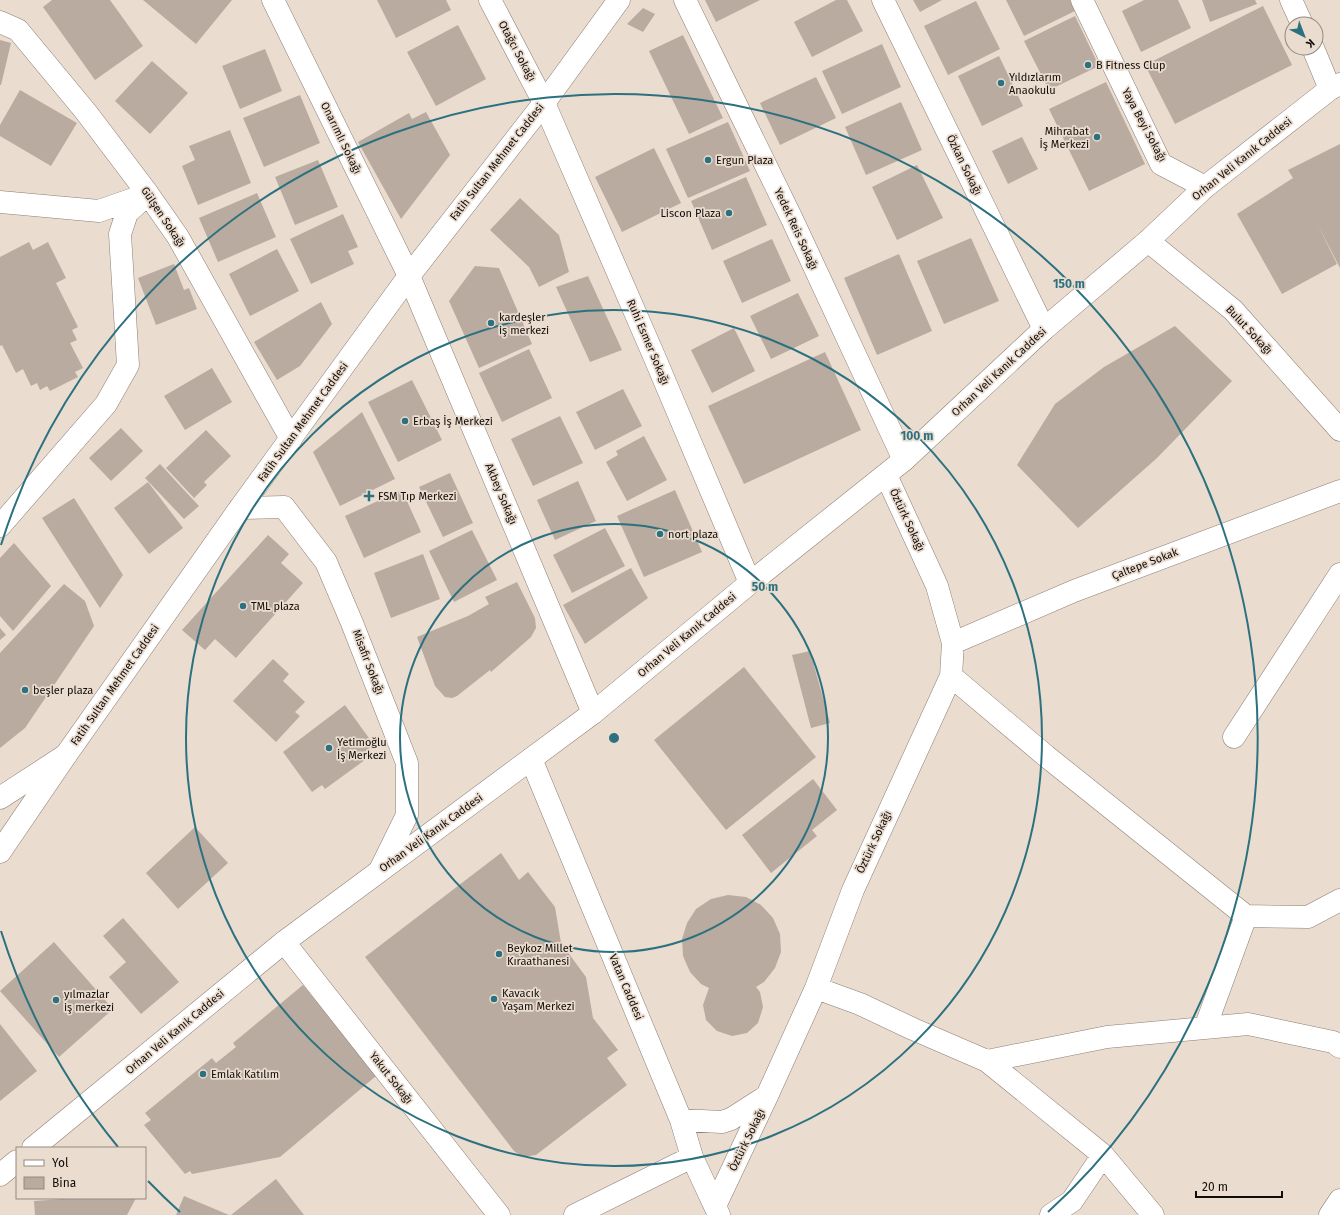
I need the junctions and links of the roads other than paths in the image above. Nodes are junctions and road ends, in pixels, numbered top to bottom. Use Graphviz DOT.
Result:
graph roads {
  1 [pos="273,0"];
  2 [pos="490,0"];
  3 [pos="619,0"];
  4 [pos="685,0"];
  5 [pos="883,0"];
  6 [pos="1082,0"];
  7 [pos="1291,0"];
  8 [pos="1298,16"];
  9 [pos="0,22"];
  10 [pos="1318,56"];
  11 [pos="1335,86"];
  12 [pos="544,103"];
  13 [pos="1205,187"];
  14 [pos="148,194"];
  15 [pos="3,206"];
  16 [pos="1148,241"];
  17 [pos="409,276"];
  18 [pos="1044,329"];
  19 [pos="1340,430"];
  20 [pos="291,439"];
  21 [pos="904,460"];
  22 [pos="886,475"];
  23 [pos="1340,491"];
  24 [pos="240,508"];
  25 [pos="0,526"];
  26 [pos="1340,574"];
  27 [pos="750,583"];
  28 [pos="953,643"];
  29 [pos="951,676"];
  30 [pos="593,713"];
  31 [pos="1234,737"];
  32 [pos="66,755"];
  33 [pos="531,759"];
  34 [pos="0,798"];
  35 [pos="0,852"];
  36 [pos="380,870"];
  37 [pos="1340,900"];
  38 [pos="1340,914"];
  39 [pos="1246,916"];
  40 [pos="1308,917"];
  41 [pos="284,942"];
  42 [pos="816,988"];
  43 [pos="1205,1028"];
  44 [pos="1340,1047"];
  45 [pos="987,1061"];
  46 [pos="767,1096"];
  47 [pos="681,1120"];
  48 [pos="34,1147"];
  49 [pos="1103,1155"];
  50 [pos="692,1156"];
  51 [pos="16,1162"];
  52 [pos="0,1175"];
  53 [pos="717,1211"];
  54 [pos="499,1215"];
  55 [pos="575,1215"];
  56 [pos="1051,1215"];
  57 [pos="1152,1215"];
  1 -- 17 [label="street, Onarımlı Sokağı"];
  2 -- 12 [label="street, Otağcı Sokağı"];
  3 -- 12 [label="street, Fatih Sultan Mehmet Caddesi"];
  4 -- 21 [label="street, Yedek Reis Sokağı"];
  5 -- 18 [label="street, Özkan Sokağı"];
  6 -- 13 [label="street, Yaya Beyi Sokağı"];
  7 -- 8 [label="street"];
  9 -- 14 [label="street, Gülşen Sokağı"];
  10 -- 11 [label="street"];
  11 -- 13 [label="street, Orhan Veli Kanık Caddesi"];
  12 -- 17 [label="street, Fatih Sultan Mehmet Caddesi"];
  12 -- 27 [label="street, Ruhi Esmer Sokağı"];
  13 -- 16 [label="street, Orhan Veli Kanık Caddesi"];
  14 -- 15 [label="street"];
  14 -- 20 [label="street, Gülşen Sokağı"];
  14 -- 25 [label="street"];
  16 -- 18 [label="street, Orhan Veli Kanık Caddesi"];
  16 -- 19 [label="street, Bulut Sokağı"];
  17 -- 20 [label="street, Fatih Sultan Mehmet Caddesi"];
  17 -- 30 [label="street, Akbey Sokağı"];
  18 -- 21 [label="street, Orhan Veli Kanık Caddesi"];
  20 -- 24 [label="street, Fatih Sultan Mehmet Caddesi"];
  21 -- 22 [label="street, Orhan Veli Kanık Caddesi"];
  22 -- 27 [label="street, Orhan Veli Kanık Caddesi"];
  22 -- 28 [label="street, Öztürk Sokağı"];
  23 -- 28 [label="street, Çaltepe Sokak"];
  24 -- 32 [label="street, Fatih Sultan Mehmet Caddesi"];
  24 -- 36 [label="street, Misafir Sokağı"];
  26 -- 31 [label="street"];
  27 -- 30 [label="street, Orhan Veli Kanık Caddesi"];
  28 -- 29 [label="street, Öztürk Sokağı"];
  29 -- 39 [label="street"];
  29 -- 42 [label="street, Öztürk Sokağı"];
  30 -- 33 [label="street, Orhan Veli Kanık Caddesi"];
  32 -- 34 [label="street"];
  32 -- 35 [label="street, Fatih Sultan Mehmet Caddesi"];
  33 -- 36 [label="street, Orhan Veli Kanık Caddesi"];
  33 -- 47 [label="street, Vatan Caddesi"];
  36 -- 41 [label="street, Orhan Veli Kanık Caddesi"];
  37 -- 40 [label="street"];
  38 -- 40 [label="street"];
  39 -- 40 [label="street"];
  39 -- 43 [label="street"];
  41 -- 48 [label="street, Orhan Veli Kanık Caddesi"];
  41 -- 54 [label="street, Yakut Sokağı"];
  42 -- 45 [label="street"];
  42 -- 46 [label="street, Öztürk Sokağı"];
  43 -- 44 [label="street"];
  43 -- 45 [label="street"];
  45 -- 49 [label="street"];
  46 -- 47 [label="street"];
  46 -- 53 [label="street, Öztürk Sokağı"];
  47 -- 50 [label="street, Vatan Caddesi"];
  49 -- 56 [label="street"];
  49 -- 57 [label="street"];
  50 -- 53 [label="street, Vatan Caddesi"];
  50 -- 55 [label="street"];
  51 -- 52 [label="street"];
}
